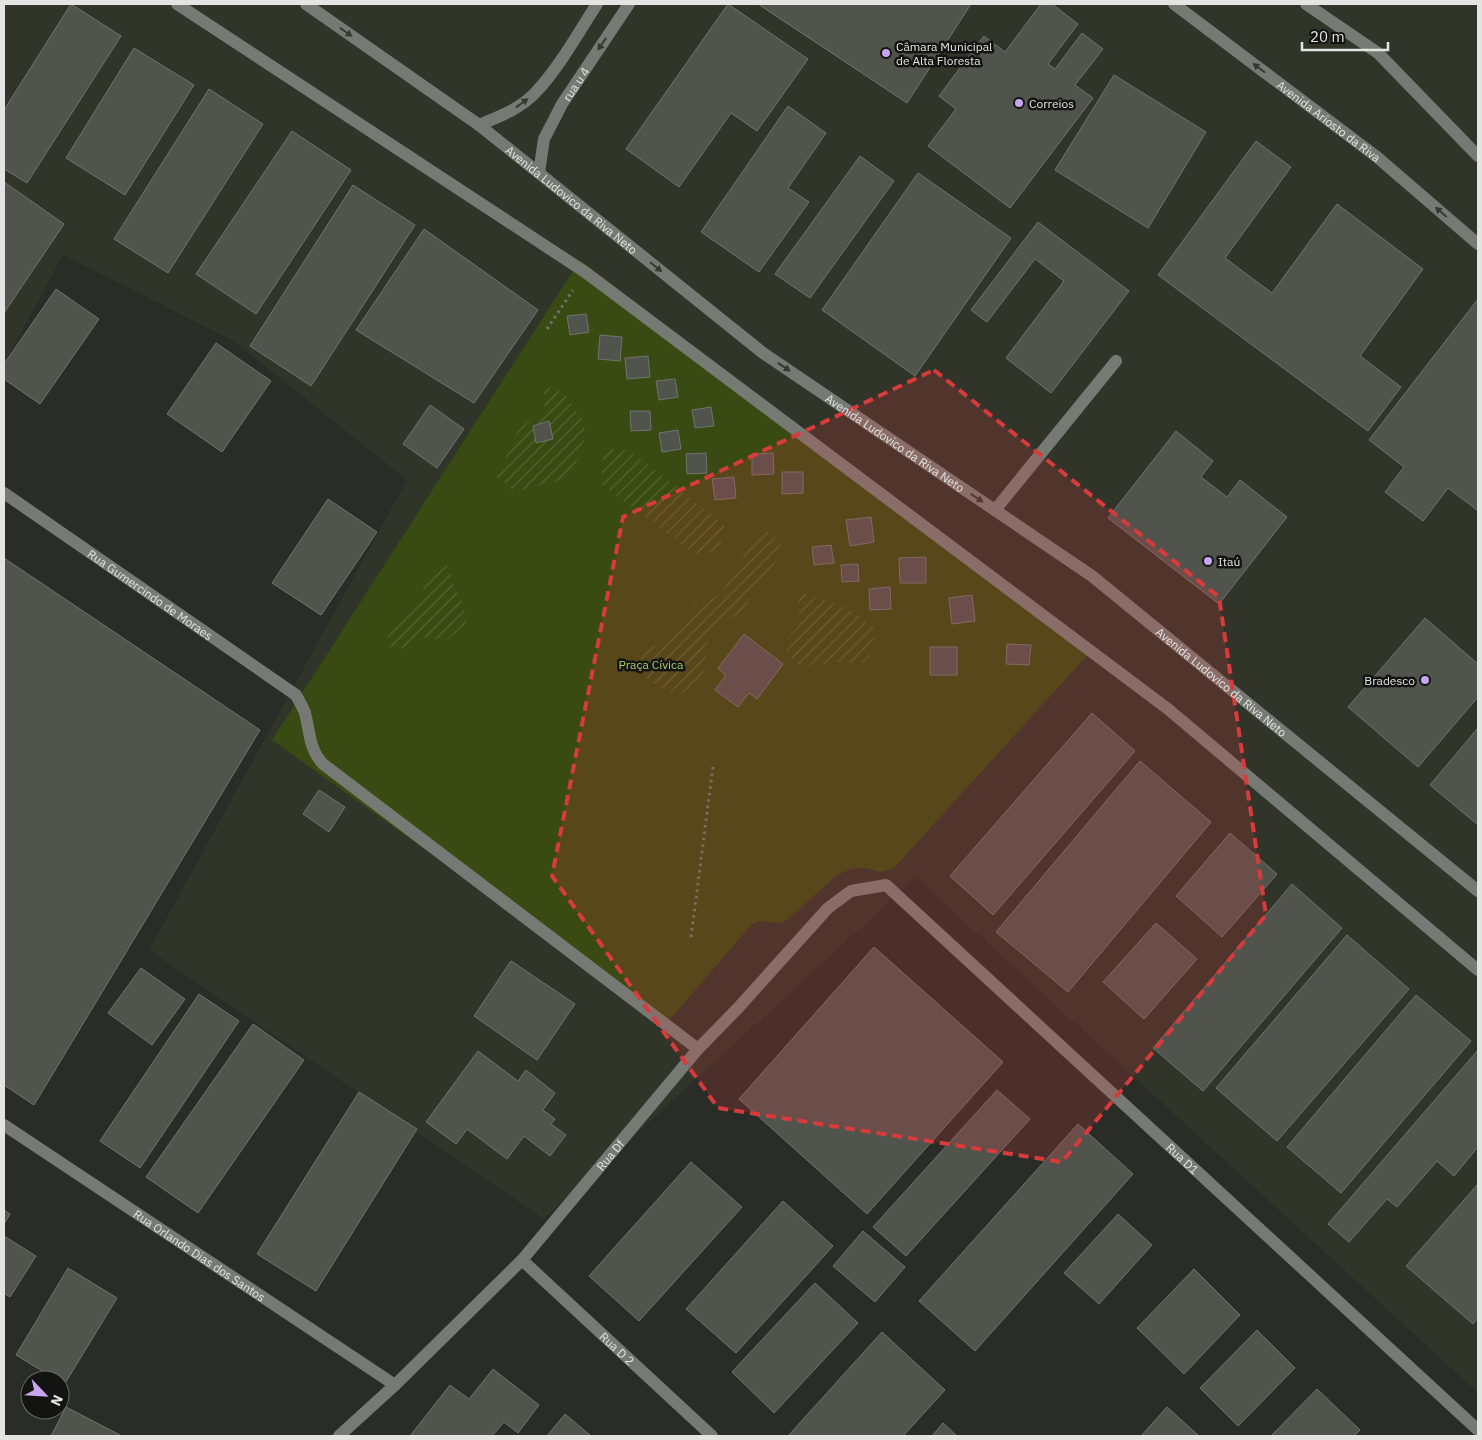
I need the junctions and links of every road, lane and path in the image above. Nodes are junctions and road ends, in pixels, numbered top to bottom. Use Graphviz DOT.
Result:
graph roads {
  1 [pos="177,4"];
  2 [pos="306,4"];
  3 [pos="597,4"];
  4 [pos="629,4"];
  5 [pos="1174,4"];
  6 [pos="1306,4"];
  7 [pos="479,125"];
  8 [pos="1478,156"];
  9 [pos="539,173"];
  10 [pos="1478,244"];
  11 [pos="585,272"];
  12 [pos="547,328"];
  13 [pos="1116,361"];
  14 [pos="4,493"];
  15 [pos="996,510"];
  16 [pos="713,767"];
  17 [pos="886,885"];
  18 [pos="1478,891"];
  19 [pos="691,937"];
  20 [pos="1478,970"];
  21 [pos="698,1049"];
  22 [pos="4,1125"];
  23 [pos="522,1260"];
  24 [pos="395,1385"];
  25 [pos="1478,1430"];
  26 [pos="338,1436"];
  27 [pos="712,1436"];
  1 -- 11 [label="street"];
  2 -- 7 [label="street, Avenida Ludovico da Riva Neto, one-way"];
  7 -- 3 [label="street, rua u 4, one-way"];
  4 -- 9 [label="street, rua u 4, one-way"];
  10 -- 5 [label="street, Avenida Ariosto da Riva, one-way"];
  6 -- 8 [label="street"];
  7 -- 9 [label="street, Avenida Ludovico da Riva Neto"];
  9 -- 15 [label="street, Avenida Ludovico da Riva Neto, one-way"];
  11 -- 12 [label="path"];
  11 -- 20 [label="street"];
  13 -- 15 [label="street"];
  14 -- 21 [label="street, Rua Gumercindo de Moraes"];
  15 -- 18 [label="street, Avenida Ludovico da Riva Neto"];
  16 -- 19 [label="path"];
  17 -- 21 [label="street, Rua Df"];
  17 -- 25 [label="street, Rua D1"];
  21 -- 23 [label="street, Rua Df"];
  22 -- 24 [label="street, Rua Orlando Dias dos Santos"];
  23 -- 24 [label="street, Rua Df"];
  23 -- 27 [label="street, Rua D 2"];
  24 -- 26 [label="street, Rua Df"];
}
